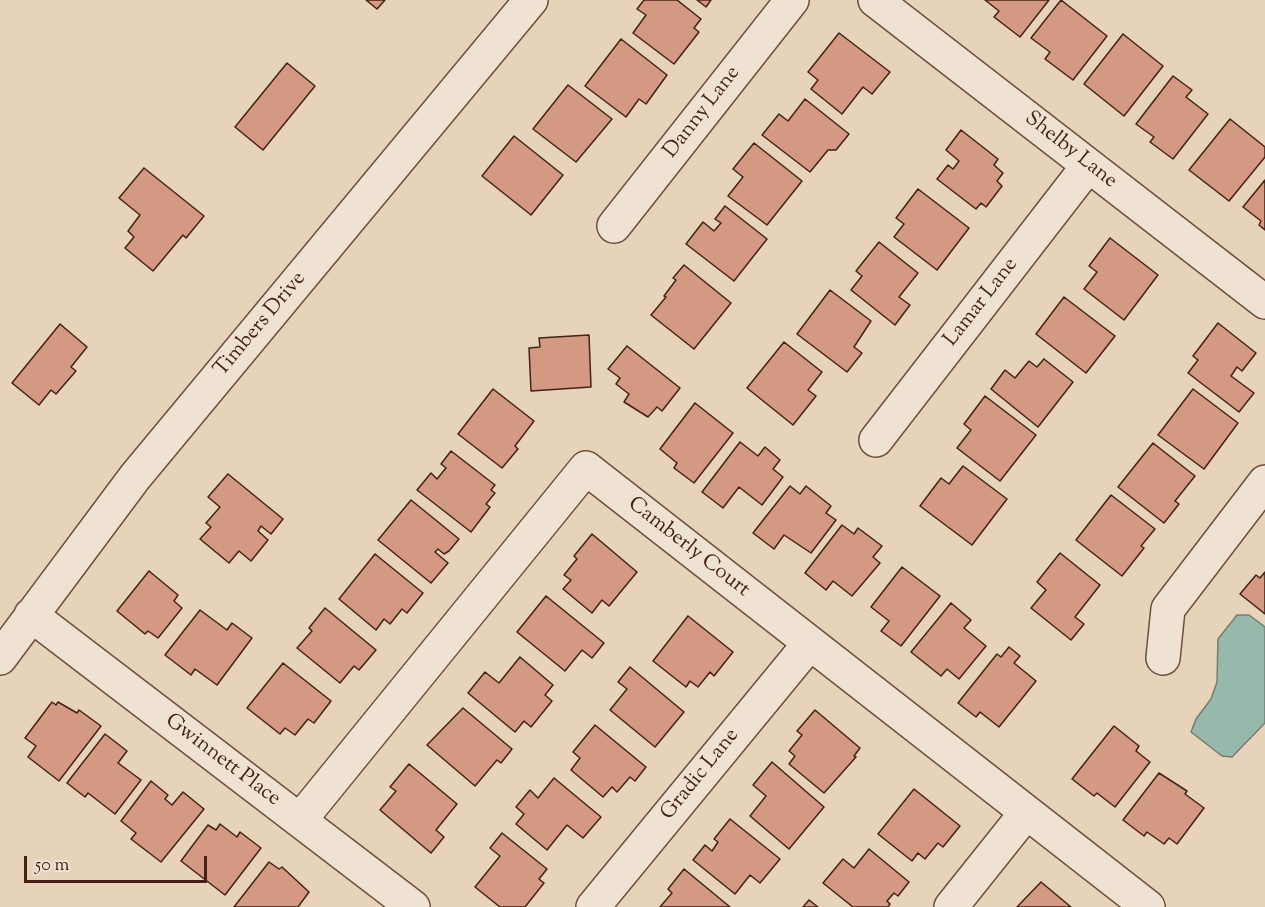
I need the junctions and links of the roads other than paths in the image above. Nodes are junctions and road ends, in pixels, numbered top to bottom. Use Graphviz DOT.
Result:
graph roads {
  1 [pos="531,0"];
  2 [pos="792,0"];
  3 [pos="875,0"];
  4 [pos="1088,165"];
  5 [pos="614,226"];
  6 [pos="1265,302"];
  7 [pos="876,440"];
  8 [pos="1265,482"];
  9 [pos="30,615"];
  10 [pos="810,643"];
  11 [pos="0,658"];
  12 [pos="1163,658"];
  13 [pos="1026,813"];
  14 [pos="300,820"];
  15 [pos="414,907"];
  16 [pos="593,907"];
  17 [pos="951,907"];
  18 [pos="1148,907"];
  1 -- 9 [label="street, Timbers Drive"];
  2 -- 5 [label="street, Danny Lane"];
  3 -- 4 [label="street, Shelby Lane"];
  4 -- 6 [label="street, Shelby Lane"];
  4 -- 7 [label="street, Lamar Lane"];
  8 -- 12 [label="street"];
  9 -- 11 [label="street, Timbers Drive"];
  9 -- 14 [label="street, Gwinnett Place"];
  10 -- 13 [label="street, Camberly Court"];
  10 -- 14 [label="street, Camberly Court"];
  10 -- 16 [label="street, Gradic Lane"];
  13 -- 17 [label="street"];
  13 -- 18 [label="street, Camberly Court"];
  14 -- 15 [label="street, Gwinnett Place"];
}
